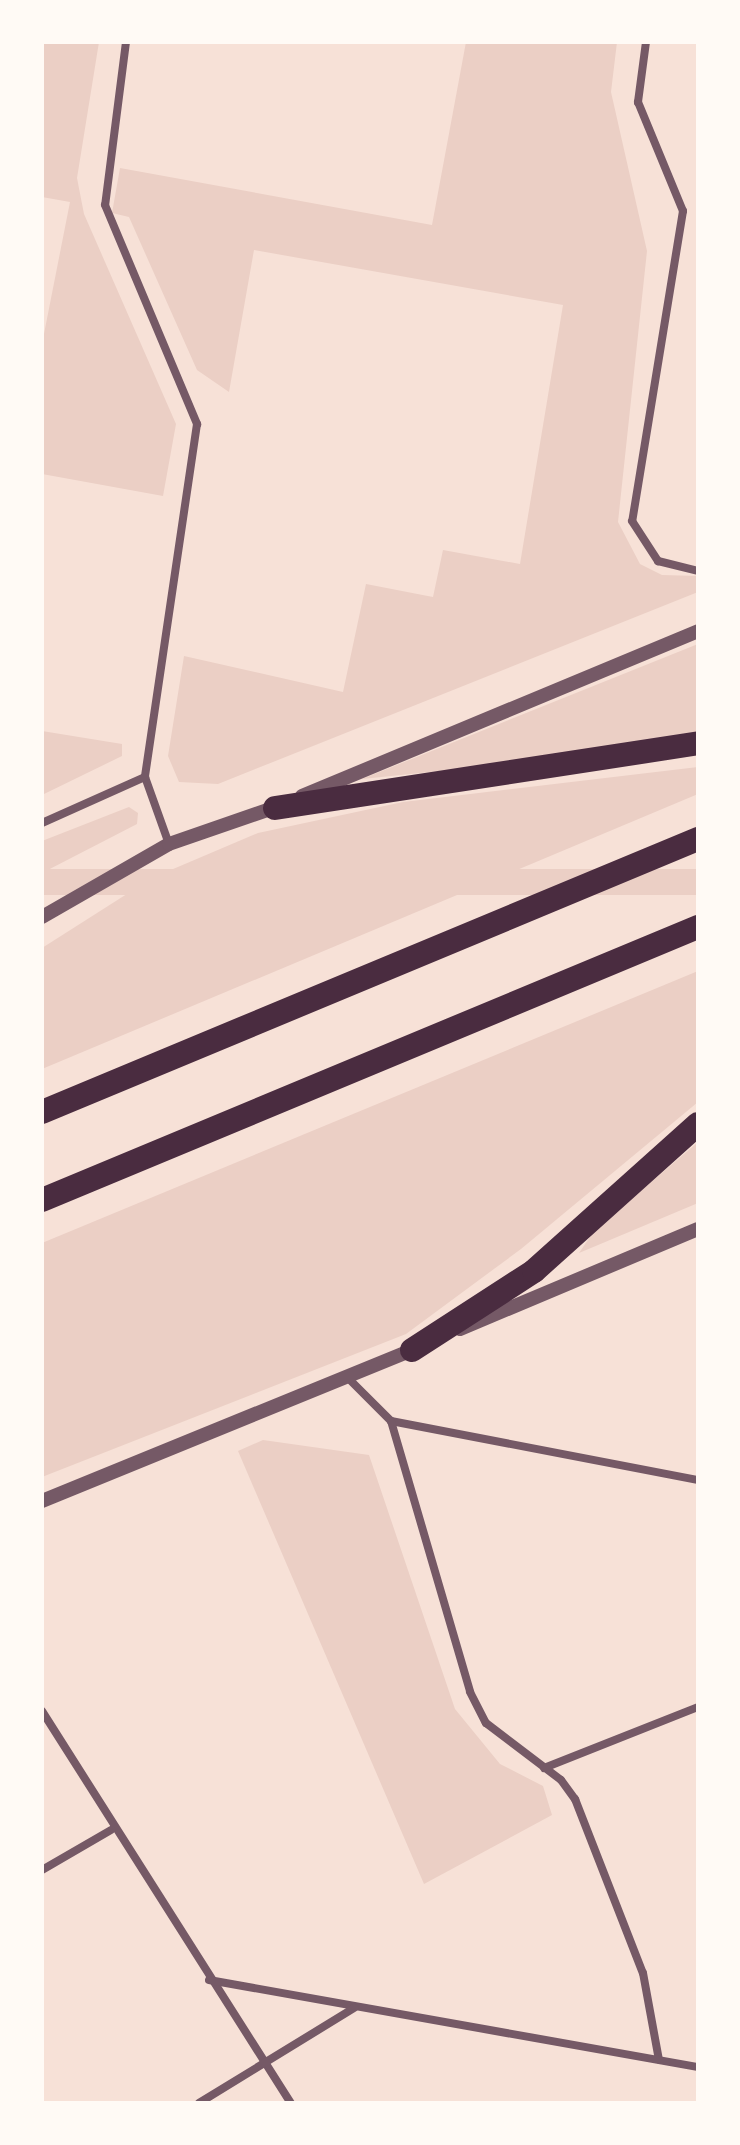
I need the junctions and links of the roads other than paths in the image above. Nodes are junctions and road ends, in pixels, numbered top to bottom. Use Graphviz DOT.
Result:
graph roads {
  1 [pos="126,42"];
  2 [pos="646,42"];
  3 [pos="698,571"];
  4 [pos="698,631"];
  5 [pos="698,743"];
  6 [pos="145,777"];
  7 [pos="275,808"];
  8 [pos="42,823"];
  9 [pos="698,839"];
  10 [pos="169,844"];
  11 [pos="42,917"];
  12 [pos="698,927"];
  13 [pos="42,1112"];
  14 [pos="698,1124"];
  15 [pos="42,1200"];
  16 [pos="698,1229"];
  17 [pos="412,1350"];
  18 [pos="348,1378"];
  19 [pos="391,1421"];
  20 [pos="698,1480"];
  21 [pos="42,1501"];
  22 [pos="698,1707"];
  23 [pos="42,1711"];
  24 [pos="544,1768"];
  25 [pos="111,1830"];
  26 [pos="42,1870"];
  27 [pos="209,1980"];
  28 [pos="355,2008"];
  29 [pos="659,2060"];
  30 [pos="266,2062"];
  31 [pos="698,2067"];
  32 [pos="199,2103"];
  33 [pos="291,2103"];
  1 -- 6 [label="street"];
  2 -- 3 [label="street"];
  4 -- 7 [label="street"];
  5 -- 7 [label="highway"];
  6 -- 8 [label="street"];
  6 -- 10 [label="street"];
  7 -- 10 [label="street"];
  9 -- 13 [label="highway"];
  10 -- 11 [label="street"];
  12 -- 15 [label="highway"];
  14 -- 17 [label="highway"];
  16 -- 17 [label="street"];
  17 -- 18 [label="street"];
  18 -- 19 [label="street"];
  18 -- 21 [label="street"];
  19 -- 20 [label="street"];
  19 -- 24 [label="street"];
  22 -- 24 [label="street"];
  23 -- 25 [label="street"];
  24 -- 29 [label="street"];
  25 -- 26 [label="street"];
  25 -- 27 [label="street"];
  27 -- 28 [label="street"];
  27 -- 30 [label="street"];
  28 -- 29 [label="street"];
  28 -- 30 [label="street"];
  29 -- 31 [label="street"];
  30 -- 32 [label="street"];
  30 -- 33 [label="street"];
}
